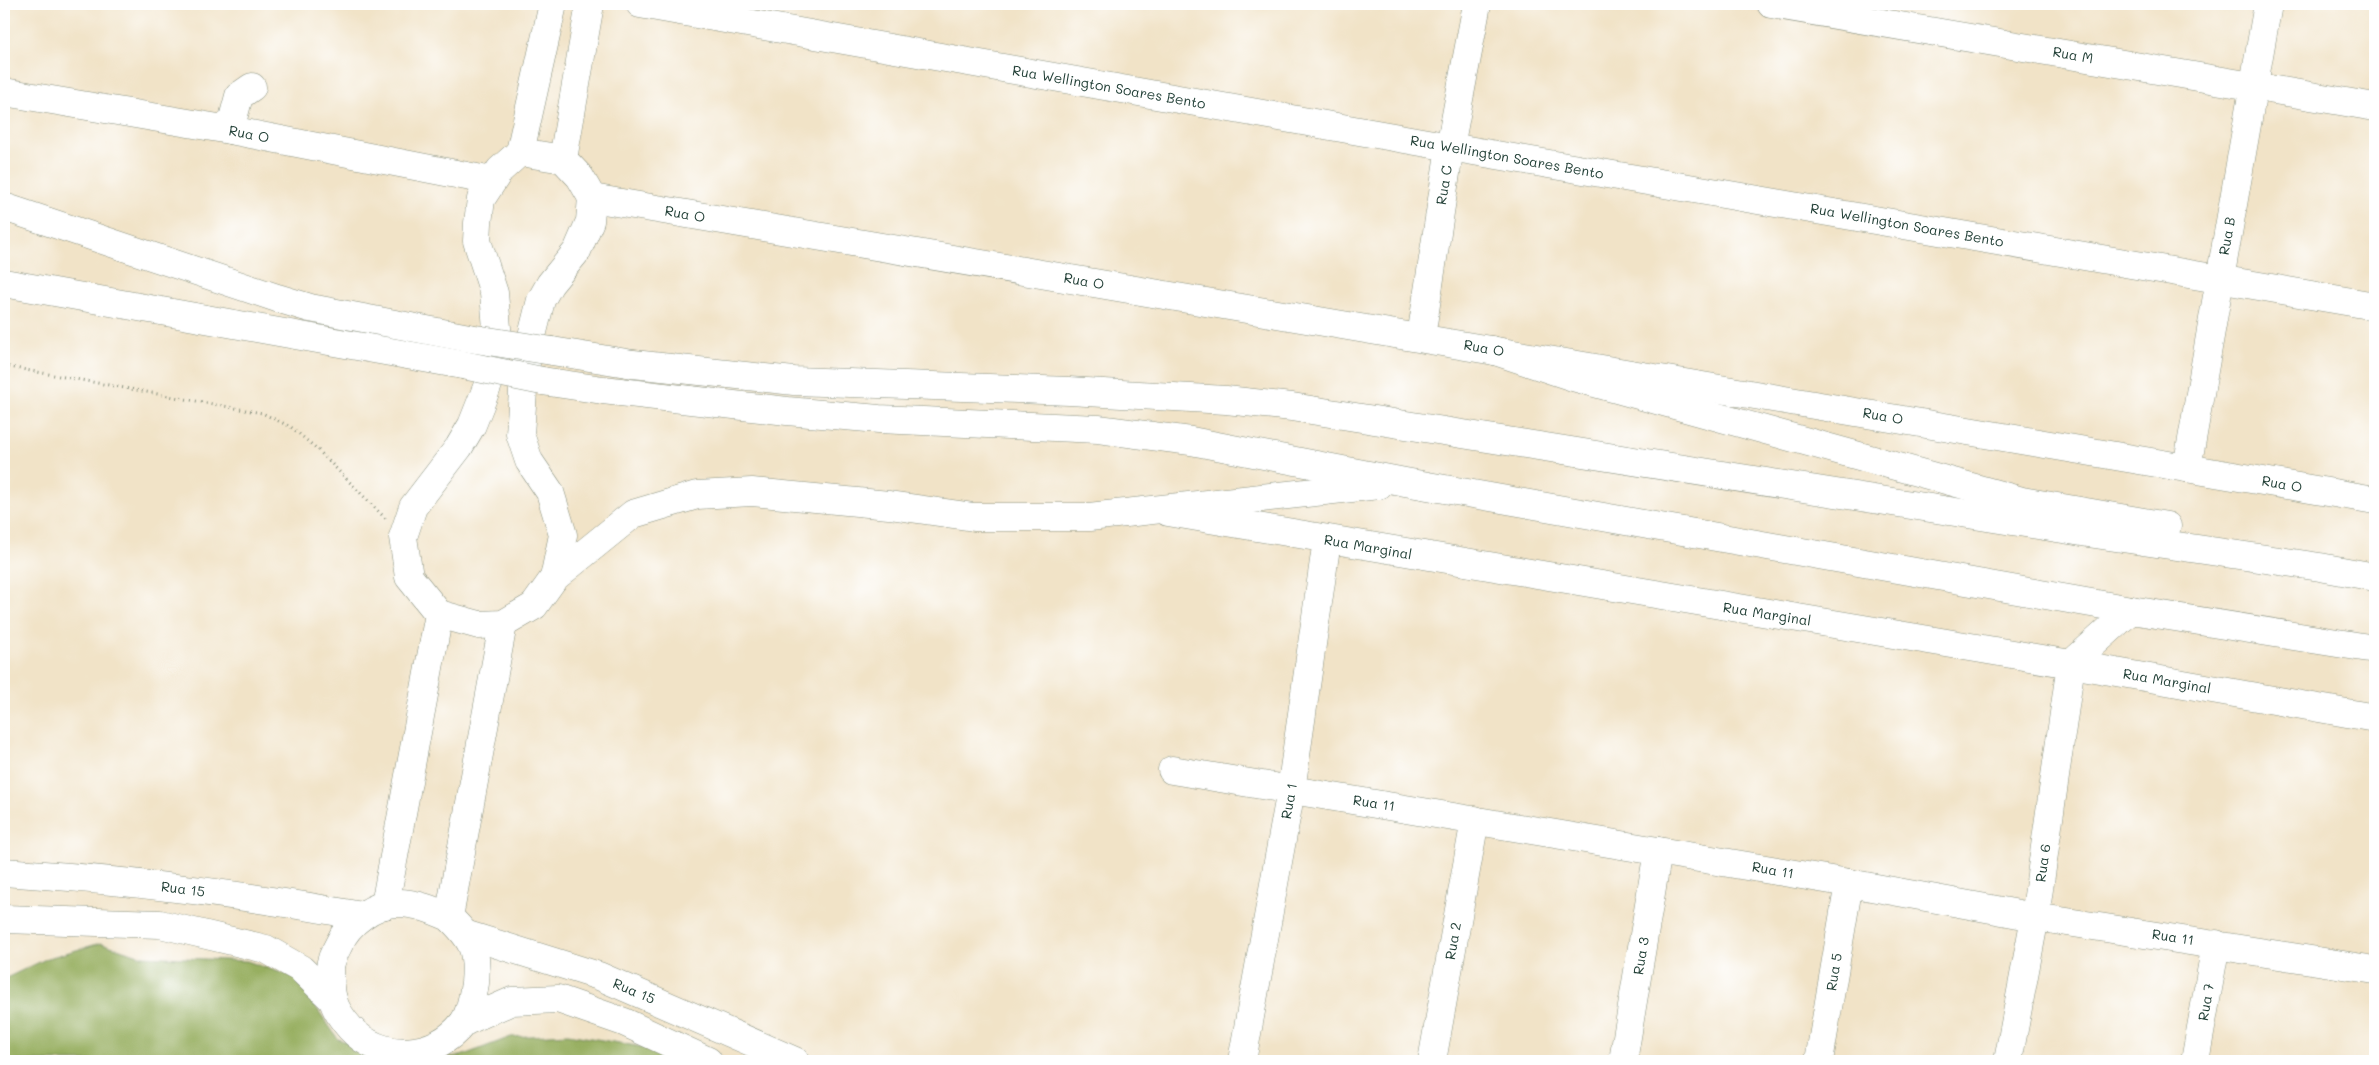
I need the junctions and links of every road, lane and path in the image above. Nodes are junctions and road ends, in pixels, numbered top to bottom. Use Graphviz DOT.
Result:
graph roads {
  1 [pos="553,4"];
  2 [pos="590,4"];
  3 [pos="640,4"];
  4 [pos="1477,4"];
  5 [pos="1771,4"];
  6 [pos="2268,4"];
  7 [pos="2253,86"];
  8 [pos="245,91"];
  9 [pos="4,92"];
  10 [pos="2375,107"];
  11 [pos="230,130"];
  12 [pos="1450,147"];
  13 [pos="520,152"];
  14 [pos="563,159"];
  15 [pos="492,181"];
  16 [pos="592,198"];
  17 [pos="4,208"];
  18 [pos="2220,279"];
  19 [pos="4,284"];
  20 [pos="2375,306"];
  21 [pos="1421,337"];
  22 [pos="1492,350"];
  23 [pos="4,366"];
  24 [pos="2187,468"];
  25 [pos="1405,482"];
  26 [pos="2375,500"];
  27 [pos="1160,510"];
  28 [pos="404,537"];
  29 [pos="1327,540"];
  30 [pos="2320,567"];
  31 [pos="554,578"];
  32 [pos="2375,578"];
  33 [pos="2131,610"];
  34 [pos="439,614"];
  35 [pos="503,624"];
  36 [pos="2375,649"];
  37 [pos="2071,664"];
  38 [pos="2375,718"];
  39 [pos="1172,770"];
  40 [pos="1291,790"];
  41 [pos="1475,820"];
  42 [pos="1658,850"];
  43 [pos="4,872"];
  44 [pos="1849,882"];
  45 [pos="373,910"];
  46 [pos="2035,916"];
  47 [pos="4,919"];
  48 [pos="458,926"];
  49 [pos="2216,944"];
  50 [pos="2375,970"];
  51 [pos="333,1000"];
  52 [pos="464,1022"];
  53 [pos="708,1061"];
  54 [pos="795,1061"];
  55 [pos="1242,1061"];
  56 [pos="1432,1061"];
  57 [pos="1623,1061"];
  58 [pos="1819,1061"];
  59 [pos="2008,1061"];
  60 [pos="2195,1061"];
  1 -- 13 [label="main road"];
  2 -- 14 [label="main road"];
  3 -- 12 [label="main road, Rua Wellington Soares Bento"];
  4 -- 12 [label="main road, Rua C"];
  5 -- 7 [label="main road, Rua M"];
  6 -- 7 [label="main road, Rua B"];
  7 -- 10 [label="main road, Rua M"];
  7 -- 18 [label="main road, Rua B"];
  8 -- 11 [label="main road"];
  9 -- 11 [label="main road, Rua O"];
  11 -- 15 [label="main road, Rua O"];
  12 -- 18 [label="main road, Rua Wellington Soares Bento"];
  12 -- 21 [label="main road, Rua C"];
  13 -- 14 [label="main road"];
  13 -- 15 [label="main road"];
  14 -- 16 [label="main road"];
  15 -- 28 [label="main road"];
  16 -- 21 [label="main road, Rua O"];
  16 -- 31 [label="main road"];
  17 -- 30 [label="main road, bridge"];
  18 -- 20 [label="main road, Rua Wellington Soares Bento"];
  18 -- 24 [label="main road, Rua B"];
  19 -- 25 [label="main road, bridge"];
  21 -- 22 [label="main road, Rua O"];
  22 -- 24 [label="main road, Rua O"];
  22 -- 30 [label="main road"];
  23 -- 28 [label="path"];
  24 -- 26 [label="main road, Rua O"];
  25 -- 27 [label="main road"];
  25 -- 33 [label="main road"];
  27 -- 29 [label="main road, Rua Marginal"];
  27 -- 31 [label="main road"];
  28 -- 34 [label="main road"];
  29 -- 37 [label="main road, Rua Marginal"];
  29 -- 40 [label="main road, Rua 1"];
  30 -- 32 [label="main road"];
  31 -- 35 [label="main road"];
  33 -- 36 [label="main road"];
  33 -- 37 [label="main road"];
  34 -- 35 [label="main road"];
  34 -- 45 [label="main road"];
  35 -- 48 [label="main road"];
  37 -- 38 [label="main road, Rua Marginal"];
  37 -- 46 [label="main road, Rua 6"];
  39 -- 40 [label="main road, Rua 11"];
  40 -- 41 [label="main road, Rua 11"];
  40 -- 55 [label="main road, Rua 1"];
  41 -- 42 [label="main road, Rua 11"];
  41 -- 56 [label="main road, Rua 2"];
  42 -- 44 [label="main road, Rua 11"];
  42 -- 57 [label="main road, Rua 3"];
  43 -- 45 [label="main road, Rua 15"];
  44 -- 46 [label="main road, Rua 11"];
  44 -- 58 [label="main road, Rua 5"];
  45 -- 48 [label="main road"];
  45 -- 51 [label="main road"];
  46 -- 49 [label="main road, Rua 11"];
  46 -- 59 [label="main road, Rua 6"];
  47 -- 51 [label="main road"];
  48 -- 52 [label="main road"];
  48 -- 54 [label="main road, Rua 15"];
  49 -- 50 [label="main road, Rua 11"];
  49 -- 60 [label="main road, Rua 7"];
  51 -- 52 [label="main road"];
  52 -- 53 [label="main road"];
}
